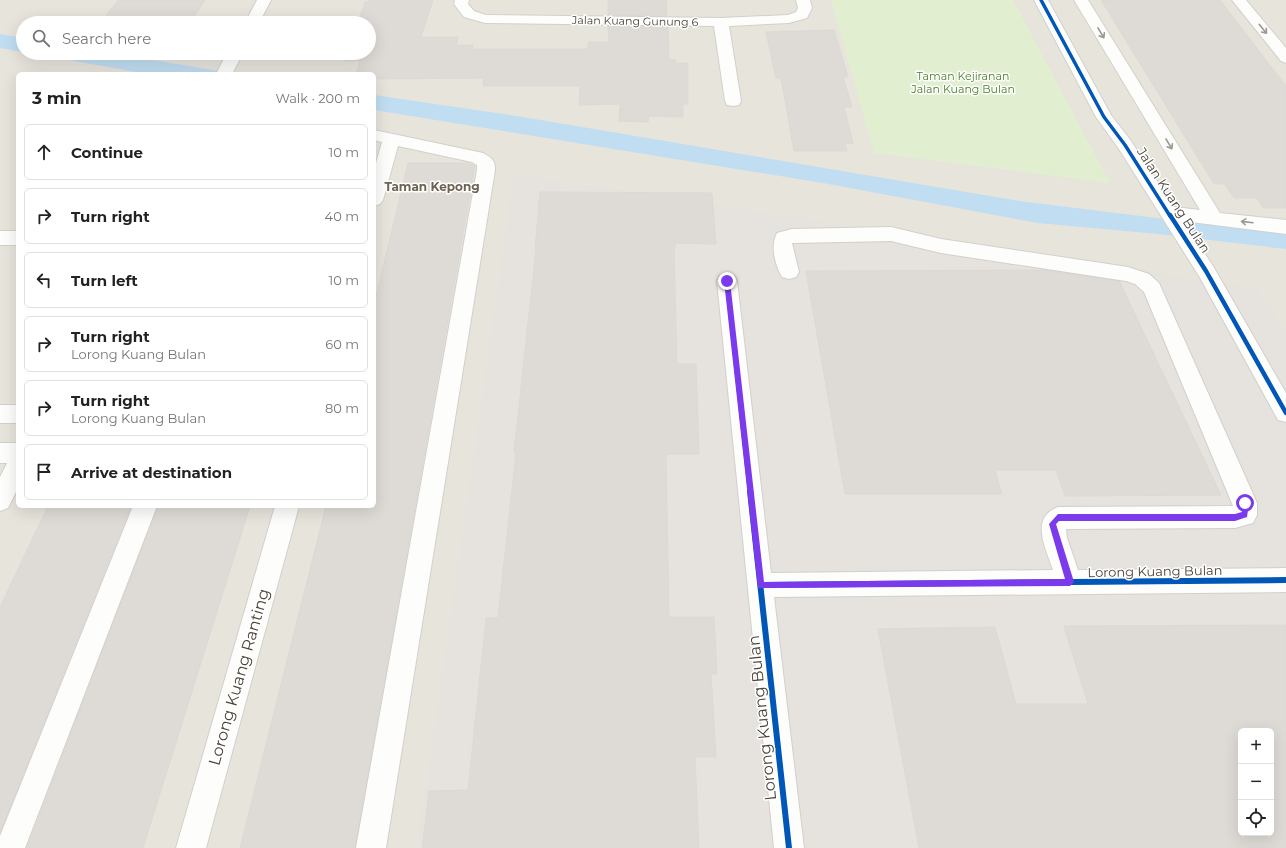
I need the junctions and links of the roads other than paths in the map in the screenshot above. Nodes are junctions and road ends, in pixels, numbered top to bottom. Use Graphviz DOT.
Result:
graph roads {
  1 [pos="264,0"];
  2 [pos="462,0"];
  3 [pos="803,0"];
  4 [pos="1041,0"];
  5 [pos="1081,0"];
  6 [pos="1239,0"];
  7 [pos="256,16"];
  8 [pos="721,22"];
  9 [pos="1286,58"];
  10 [pos="231,60"];
  11 [pos="226,70"];
  12 [pos="733,101"];
  13 [pos="376,135"];
  14 [pos="392,138"];
  15 [pos="376,193"];
  16 [pos="1170,214"];
  17 [pos="1214,218"];
  18 [pos="1286,228"];
  19 [pos="0,238"];
  20 [pos="16,238"];
  21 [pos="789,272"];
  22 [pos="727,281"];
  23 [pos="1286,413"];
  24 [pos="0,414"];
  25 [pos="16,414"];
  26 [pos="0,453"];
  27 [pos="16,453"];
  28 [pos="16,469"];
  29 [pos="0,500"];
  30 [pos="144,508"];
  31 [pos="286,508"];
  32 [pos="1286,580"];
  33 [pos="1070,582"];
  34 [pos="761,586"];
  35 [pos="10,848"];
  36 [pos="190,848"];
  37 [pos="371,848"];
  38 [pos="789,848"];
  1 -- 7 [label="street"];
  2 -- 8 [label="street, Jalan Kuang Gunung 6"];
  3 -- 8 [label="street, Jalan Kuang Gunung 6"];
  4 -- 16 [label="street, Jalan Kuang Bulan"];
  5 -- 17 [label="street, one-way"];
  6 -- 9 [label="street, one-way"];
  8 -- 12 [label="street"];
  10 -- 11 [label="street"];
  13 -- 14 [label="street"];
  14 -- 15 [label="street"];
  14 -- 37 [label="street"];
  16 -- 17 [label="street"];
  16 -- 23 [label="street, Jalan Kuang Bulan"];
  18 -- 17 [label="street, one-way"];
  19 -- 20 [label="street"];
  21 -- 33 [label="street"];
  22 -- 34 [label="street, Lorong Kuang Bulan"];
  24 -- 25 [label="street"];
  26 -- 27 [label="street"];
  28 -- 29 [label="street"];
  30 -- 35 [label="street"];
  31 -- 36 [label="street, Lorong Kuang Ranting"];
  32 -- 33 [label="street, Lorong Kuang Bulan"];
  33 -- 34 [label="street, Lorong Kuang Bulan"];
  34 -- 38 [label="street, Lorong Kuang Bulan"];
}
